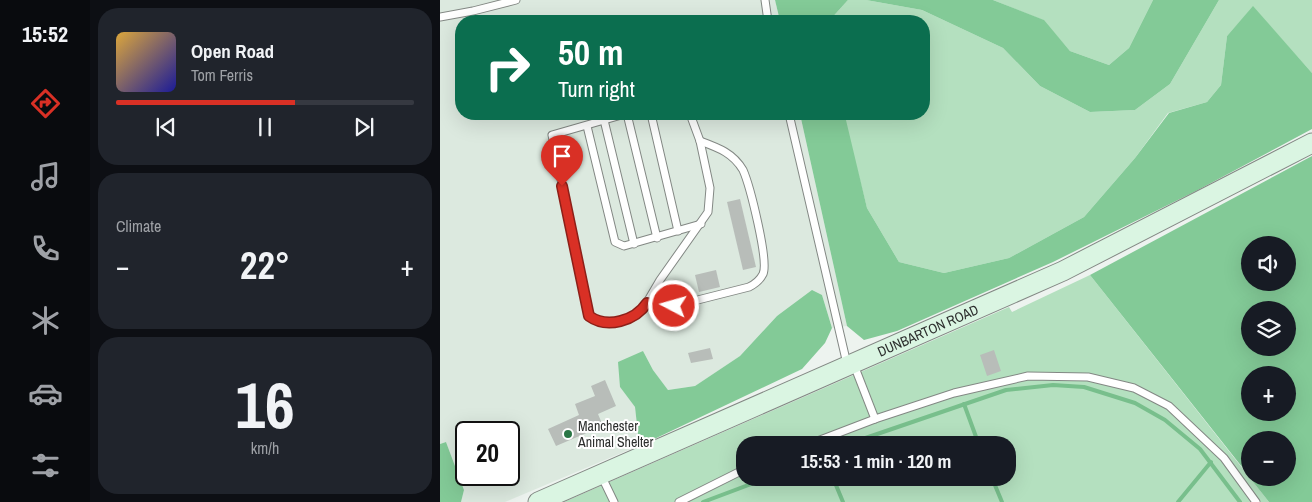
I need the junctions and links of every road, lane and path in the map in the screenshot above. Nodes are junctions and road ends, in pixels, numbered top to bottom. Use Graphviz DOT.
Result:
graph roads {
  1 [pos="516,0"];
  2 [pos="765,0"];
  3 [pos="767,15"];
  4 [pos="440,17"];
  5 [pos="604,120"];
  6 [pos="628,120"];
  7 [pos="652,120"];
  8 [pos="692,120"];
  9 [pos="790,120"];
  10 [pos="587,126"];
  11 [pos="700,141"];
  12 [pos="1312,144"];
  13 [pos="701,224"];
  14 [pos="678,231"];
  15 [pos="657,238"];
  16 [pos="634,244"];
  17 [pos="647,303"];
  18 [pos="850,364"];
  19 [pos="874,419"];
  20 [pos="830,436"];
  21 [pos="736,474"];
  22 [pos="600,475"];
  23 [pos="538,502"];
  24 [pos="614,502"];
  25 [pos="679,502"];
  26 [pos="1256,502"];
  1 -- 4 [label="lane"];
  2 -- 3 [label="lane"];
  5 -- 10 [label="lane"];
  5 -- 16 [label="lane"];
  6 -- 15 [label="lane"];
  7 -- 14 [label="lane"];
  8 -- 11 [label="lane"];
  9 -- 18 [label="lane"];
  10 -- 16 [label="lane"];
  10 -- 17 [label="lane"];
  11 -- 13 [label="lane"];
  11 -- 17 [label="lane"];
  12 -- 18 [label="street, DUNBARTON ROAD"];
  13 -- 14 [label="lane"];
  13 -- 17 [label="lane"];
  14 -- 15 [label="lane"];
  15 -- 16 [label="lane"];
  18 -- 19 [label="lane"];
  18 -- 22 [label="street, DUNBARTON ROAD"];
  19 -- 20 [label="lane"];
  19 -- 26 [label="lane"];
  21 -- 25 [label="lane"];
  22 -- 23 [label="street, DUNBARTON ROAD"];
  22 -- 24 [label="lane"];
}
